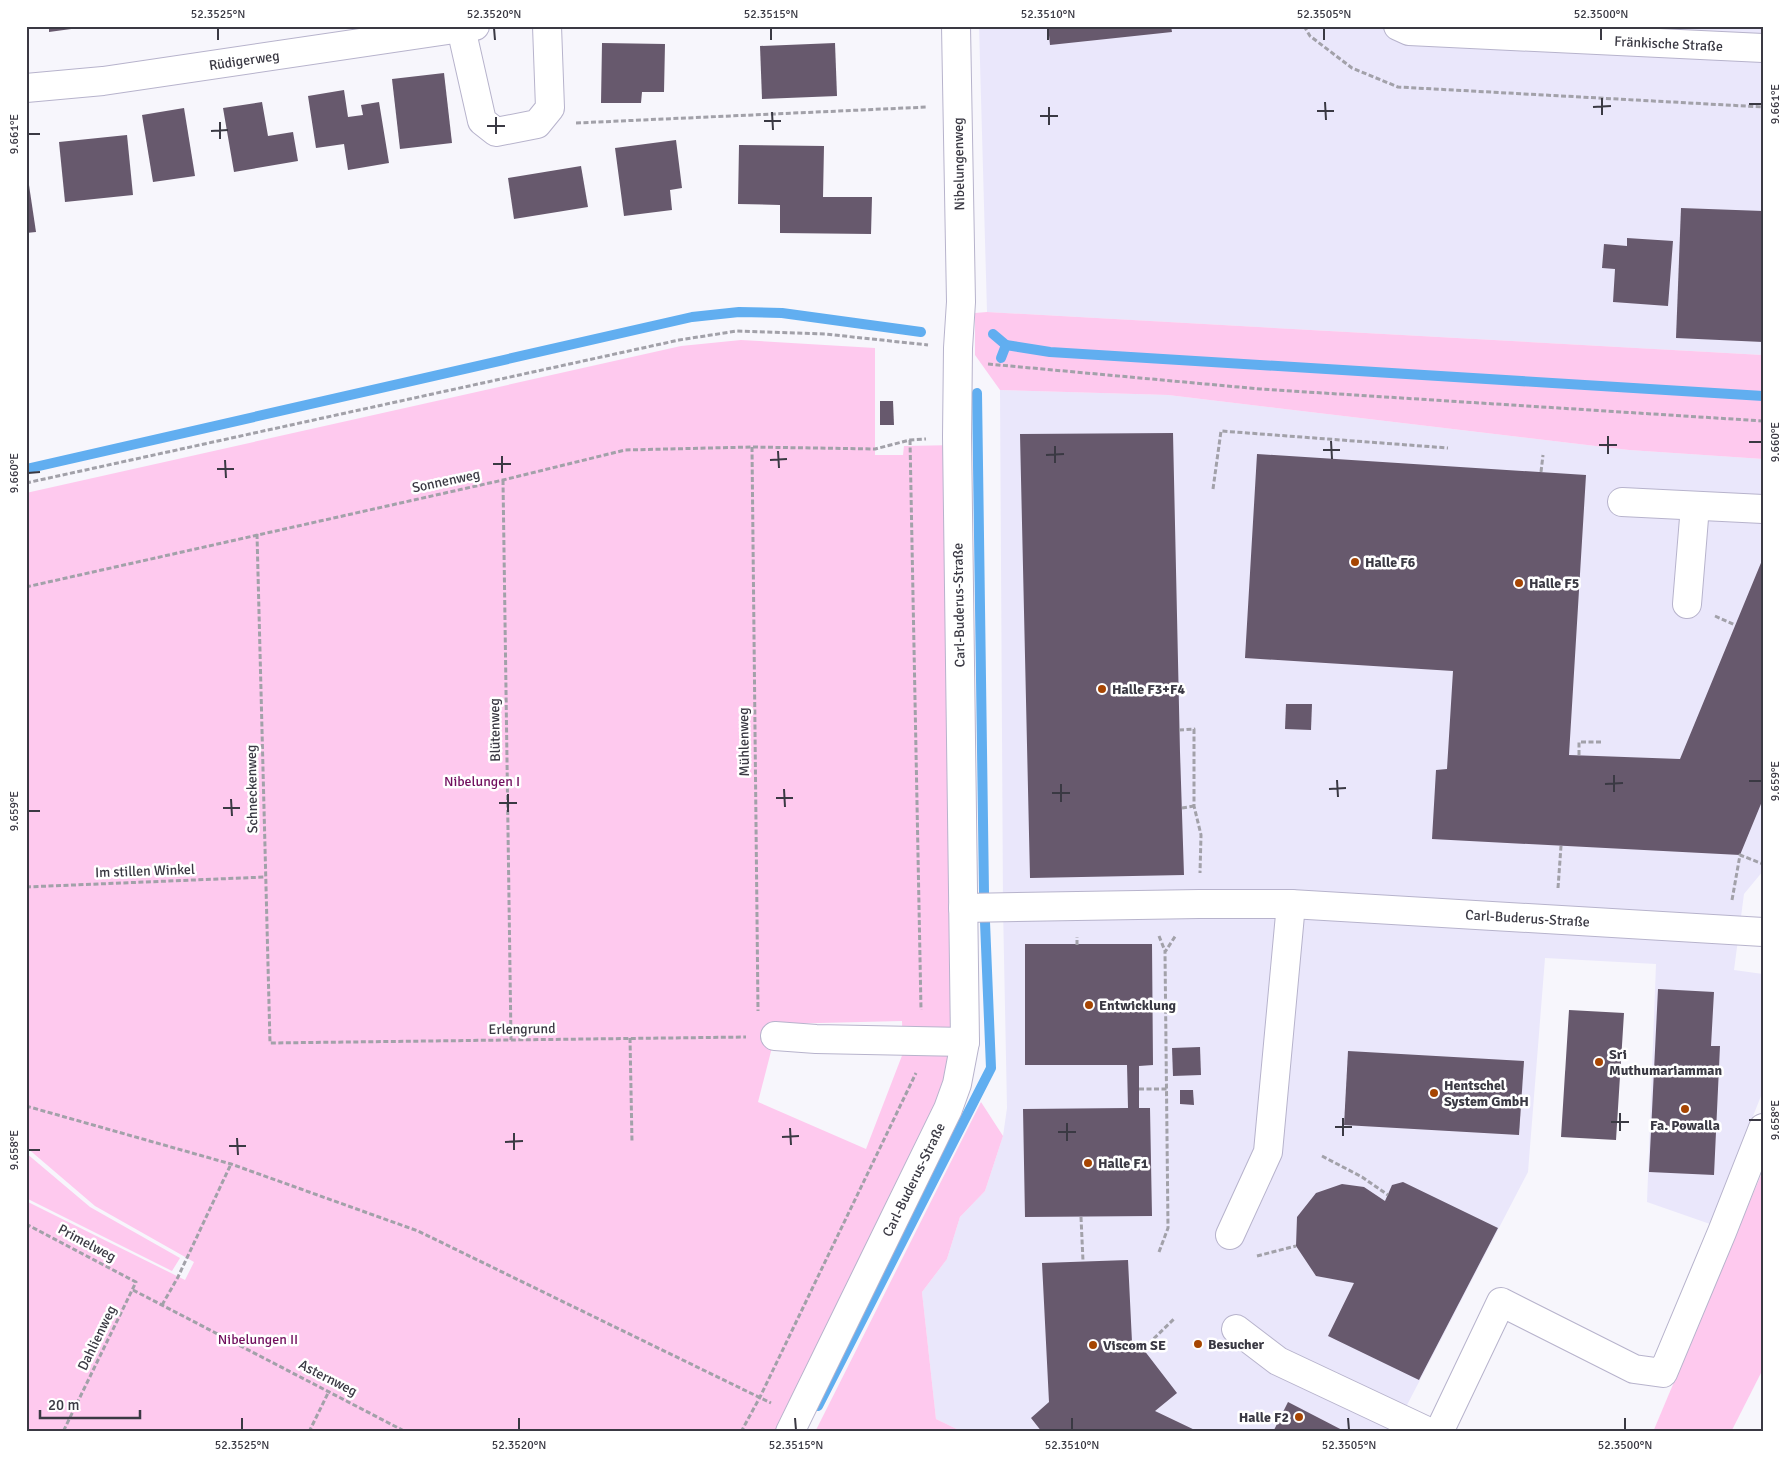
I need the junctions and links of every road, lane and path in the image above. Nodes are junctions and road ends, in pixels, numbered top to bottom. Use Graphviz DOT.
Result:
graph roads {
  1 [pos="547,26"];
  2 [pos="956,26"];
  3 [pos="1304,26"];
  4 [pos="1398,26"];
  5 [pos="468,27"];
  6 [pos="1681,35"];
  7 [pos="1763,48"];
  8 [pos="26,88"];
  9 [pos="958,105"];
  10 [pos="1763,107"];
  11 [pos="537,124"];
  12 [pos="961,302"];
  13 [pos="958,355"];
  14 [pos="1763,421"];
  15 [pos="752,447"];
  16 [pos="1448,448"];
  17 [pos="1543,455"];
  18 [pos="1541,472"];
  19 [pos="503,480"];
  20 [pos="26,483"];
  21 [pos="1213,489"];
  22 [pos="1622,502"];
  23 [pos="1695,506"];
  24 [pos="1763,509"];
  25 [pos="257,534"];
  26 [pos="26,587"];
  27 [pos="1686,604"];
  28 [pos="1179,730"];
  29 [pos="1601,742"];
  30 [pos="1578,755"];
  31 [pos="1194,806"];
  32 [pos="1182,808"];
  33 [pos="1561,846"];
  34 [pos="1763,864"];
  35 [pos="265,877"];
  36 [pos="26,887"];
  37 [pos="1194,904"];
  38 [pos="1291,904"];
  39 [pos="963,908"];
  40 [pos="1555,919"];
  41 [pos="1727,930"];
  42 [pos="1763,932"];
  43 [pos="767,1036"];
  44 [pos="630,1038"];
  45 [pos="511,1040"];
  46 [pos="922,1042"];
  47 [pos="965,1042"];
  48 [pos="270,1043"];
  49 [pos="1139,1089"];
  50 [pos="1167,1089"];
  51 [pos="26,1106"];
  52 [pos="1763,1128"];
  53 [pos="632,1142"];
  54 [pos="1322,1156"];
  55 [pos="231,1164"];
  56 [pos="1388,1195"];
  57 [pos="1081,1217"];
  58 [pos="26,1224"];
  59 [pos="1230,1235"];
  60 [pos="1296,1246"];
  61 [pos="1158,1252"];
  62 [pos="1257,1256"];
  63 [pos="1084,1261"];
  64 [pos="136,1282"];
  65 [pos="133,1290"];
  66 [pos="162,1305"];
  67 [pos="1175,1318"];
  68 [pos="1236,1329"];
  69 [pos="1143,1349"];
  70 [pos="328,1391"];
  71 [pos="760,1397"];
  72 [pos="794,1424"];
  73 [pos="63,1432"];
  74 [pos="309,1432"];
  75 [pos="406,1432"];
  76 [pos="741,1432"];
  77 [pos="1429,1432"];
  78 [pos="1439,1432"];
  1 -- 11 [label="street"];
  2 -- 9 [label="street, Nibelungenweg"];
  3 -- 10 [label="path"];
  4 -- 6 [label="street, Fränkische Straße"];
  5 -- 8 [label="street, Rüdigerweg"];
  5 -- 11 [label="street, Rüdigerweg"];
  6 -- 7 [label="street, Fränkische Straße"];
  9 -- 11 [label="path"];
  9 -- 12 [label="street, Nibelungenweg"];
  12 -- 13 [label="street, Carl-Buderus-Straße"];
  13 -- 14 [label="path"];
  13 -- 20 [label="path"];
  13 -- 39 [label="street, Carl-Buderus-Straße"];
  15 -- 19 [label="path, Sonnenweg"];
  15 -- 43 [label="path, Mühlenweg"];
  15 -- 46 [label="path, Sonnenweg"];
  16 -- 21 [label="path"];
  17 -- 18 [label="path"];
  19 -- 25 [label="path, Sonnenweg"];
  19 -- 45 [label="path, Blütenweg"];
  22 -- 23 [label="street"];
  23 -- 24 [label="street"];
  23 -- 27 [label="street"];
  25 -- 26 [label="path, Sonnenweg"];
  25 -- 35 [label="path, Schneckenweg"];
  28 -- 31 [label="path"];
  29 -- 30 [label="path"];
  31 -- 32 [label="path"];
  31 -- 37 [label="path"];
  33 -- 40 [label="path"];
  34 -- 41 [label="path"];
  35 -- 36 [label="path, Im stillen Winkel"];
  35 -- 48 [label="path, Schneckenweg"];
  37 -- 38 [label="street, Carl-Buderus-Straße"];
  37 -- 39 [label="street, Carl-Buderus-Straße"];
  37 -- 50 [label="path"];
  38 -- 40 [label="street, Carl-Buderus-Straße"];
  38 -- 59 [label="street"];
  39 -- 47 [label="street, Carl-Buderus-Straße"];
  40 -- 41 [label="street, Carl-Buderus-Straße"];
  41 -- 42 [label="street, Carl-Buderus-Straße"];
  43 -- 44 [label="path, Erlengrund"];
  43 -- 46 [label="street"];
  44 -- 45 [label="path, Erlengrund"];
  44 -- 53 [label="path"];
  45 -- 48 [label="path, Erlengrund"];
  46 -- 47 [label="street"];
  46 -- 71 [label="path"];
  47 -- 72 [label="street, Carl-Buderus-Straße"];
  49 -- 50 [label="path"];
  50 -- 61 [label="path"];
  51 -- 55 [label="path"];
  52 -- 78 [label="street"];
  54 -- 56 [label="path"];
  55 -- 66 [label="path"];
  55 -- 71 [label="path"];
  57 -- 63 [label="path"];
  58 -- 64 [label="path, Primelweg"];
  60 -- 62 [label="path"];
  64 -- 65 [label="path, Dahlienweg"];
  65 -- 66 [label="path, Asternweg"];
  65 -- 73 [label="path, Dahlienweg"];
  66 -- 70 [label="path, Asternweg"];
  67 -- 69 [label="path"];
  68 -- 77 [label="street"];
  70 -- 74 [label="path"];
  70 -- 75 [label="path, Asternweg"];
  71 -- 72 [label="path"];
  71 -- 76 [label="path"];
}
